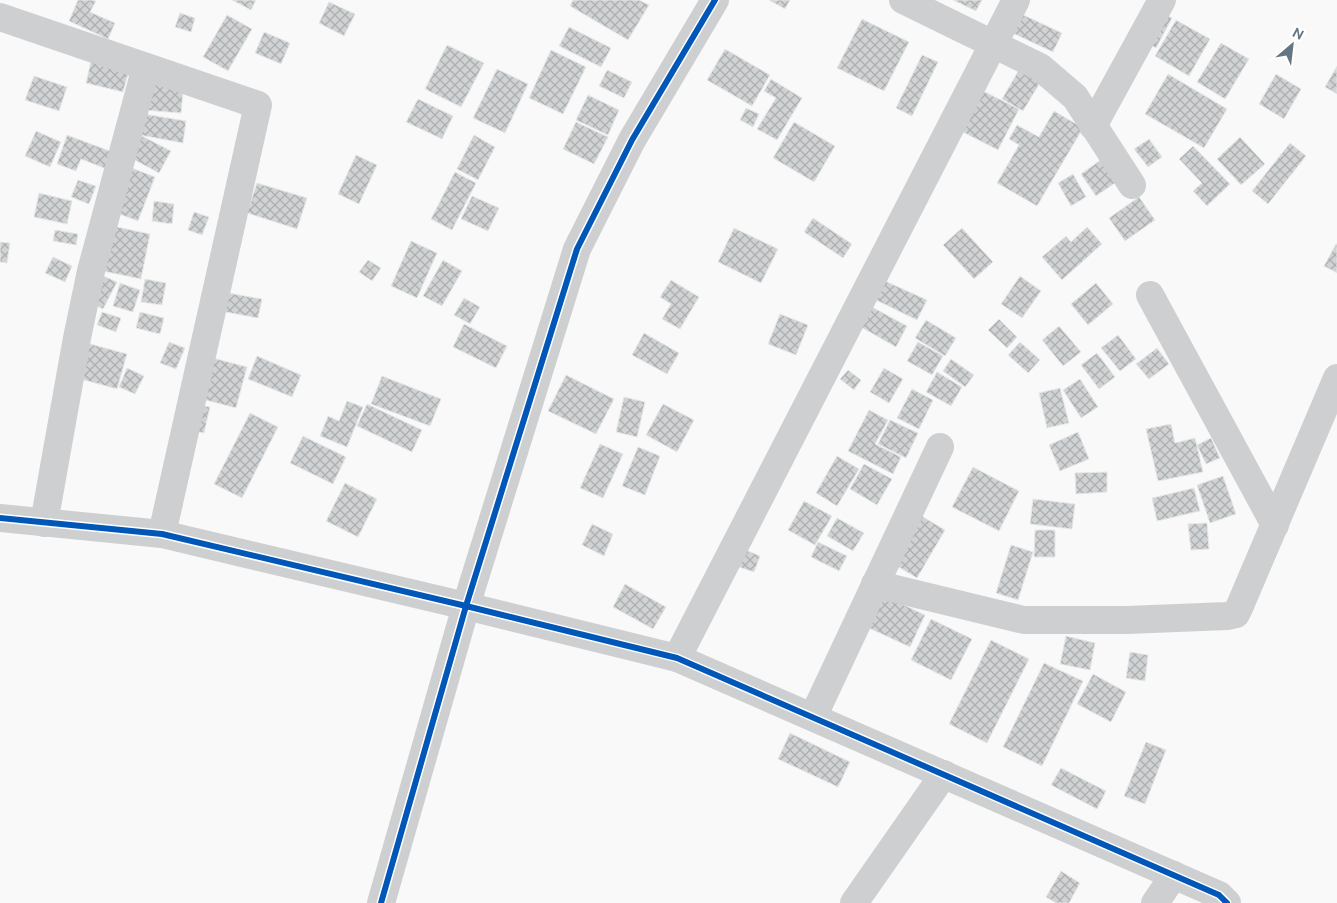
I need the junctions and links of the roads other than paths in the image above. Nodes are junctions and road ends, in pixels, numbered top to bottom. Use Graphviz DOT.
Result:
graph roads {
  1 [pos="715,0"];
  2 [pos="903,0"];
  3 [pos="1016,0"];
  4 [pos="1162,0"];
  5 [pos="0,17"];
  6 [pos="993,44"];
  7 [pos="146,67"];
  8 [pos="1093,126"];
  9 [pos="1132,185"];
  10 [pos="1150,296"];
  11 [pos="1337,378"];
  12 [pos="940,447"];
  13 [pos="0,518"];
  14 [pos="44,523"];
  15 [pos="1274,525"];
  16 [pos="162,534"];
  17 [pos="875,584"];
  18 [pos="466,606"];
  19 [pos="677,658"];
  20 [pos="813,717"];
  21 [pos="944,774"];
  22 [pos="1174,875"];
  23 [pos="381,903"];
  24 [pos="854,903"];
  25 [pos="1155,903"];
  26 [pos="1228,903"];
  1 -- 18 [label="street"];
  2 -- 6 [label="street"];
  3 -- 6 [label="street"];
  4 -- 8 [label="street"];
  5 -- 7 [label="street"];
  6 -- 8 [label="street"];
  6 -- 19 [label="street"];
  7 -- 14 [label="street"];
  7 -- 16 [label="street"];
  8 -- 9 [label="street"];
  10 -- 15 [label="street"];
  11 -- 15 [label="street"];
  12 -- 17 [label="street"];
  13 -- 14 [label="street"];
  14 -- 16 [label="street"];
  15 -- 17 [label="street"];
  16 -- 18 [label="street"];
  17 -- 20 [label="street"];
  18 -- 19 [label="street"];
  18 -- 23 [label="street"];
  19 -- 20 [label="street"];
  20 -- 21 [label="street"];
  21 -- 22 [label="street"];
  21 -- 24 [label="street"];
  22 -- 25 [label="street"];
  22 -- 26 [label="street"];
}
